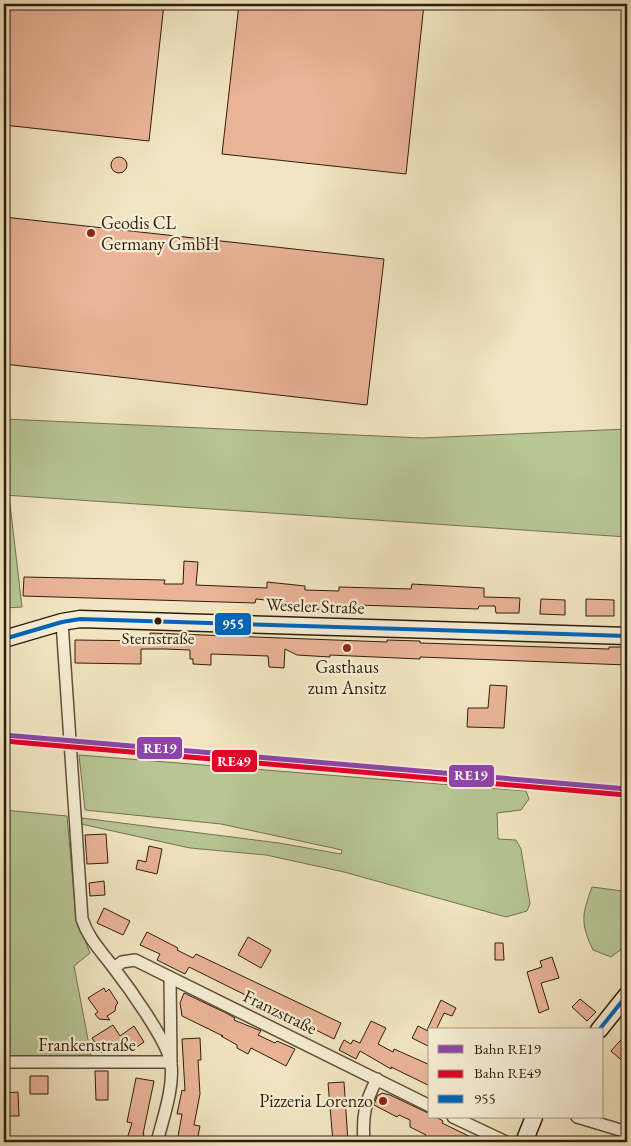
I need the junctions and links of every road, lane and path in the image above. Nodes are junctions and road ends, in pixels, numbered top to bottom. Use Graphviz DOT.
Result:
graph roads {
  1 [pos="62,622"];
  2 [pos="627,636"];
  3 [pos="4,638"];
  4 [pos="114,968"];
  5 [pos="170,977"];
  6 [pos="627,995"];
  7 [pos="601,1028"];
  8 [pos="4,1062"];
  9 [pos="171,1062"];
  10 [pos="377,1079"];
  11 [pos="428,1105"];
  12 [pos="455,1118"];
  13 [pos="534,1118"];
  14 [pos="579,1118"];
  15 [pos="627,1132"];
  16 [pos="157,1142"];
  17 [pos="364,1142"];
  18 [pos="506,1142"];
  19 [pos="524,1142"];
  1 -- 2 [label="main road, Weseler Straße"];
  1 -- 3 [label="main road, Weseler Straße"];
  1 -- 4 [label="street"];
  4 -- 5 [label="street, Franzstraße"];
  4 -- 9 [label="street"];
  5 -- 9 [label="street"];
  5 -- 10 [label="street, Franzstraße"];
  6 -- 7 [label="main road"];
  8 -- 9 [label="street, Frankenstraße"];
  9 -- 16 [label="street"];
  10 -- 11 [label="street, Franzstraße"];
  10 -- 17 [label="street"];
  12 -- 18 [label="street"];
  13 -- 19 [label="main road"];
  14 -- 15 [label="street"];
}
